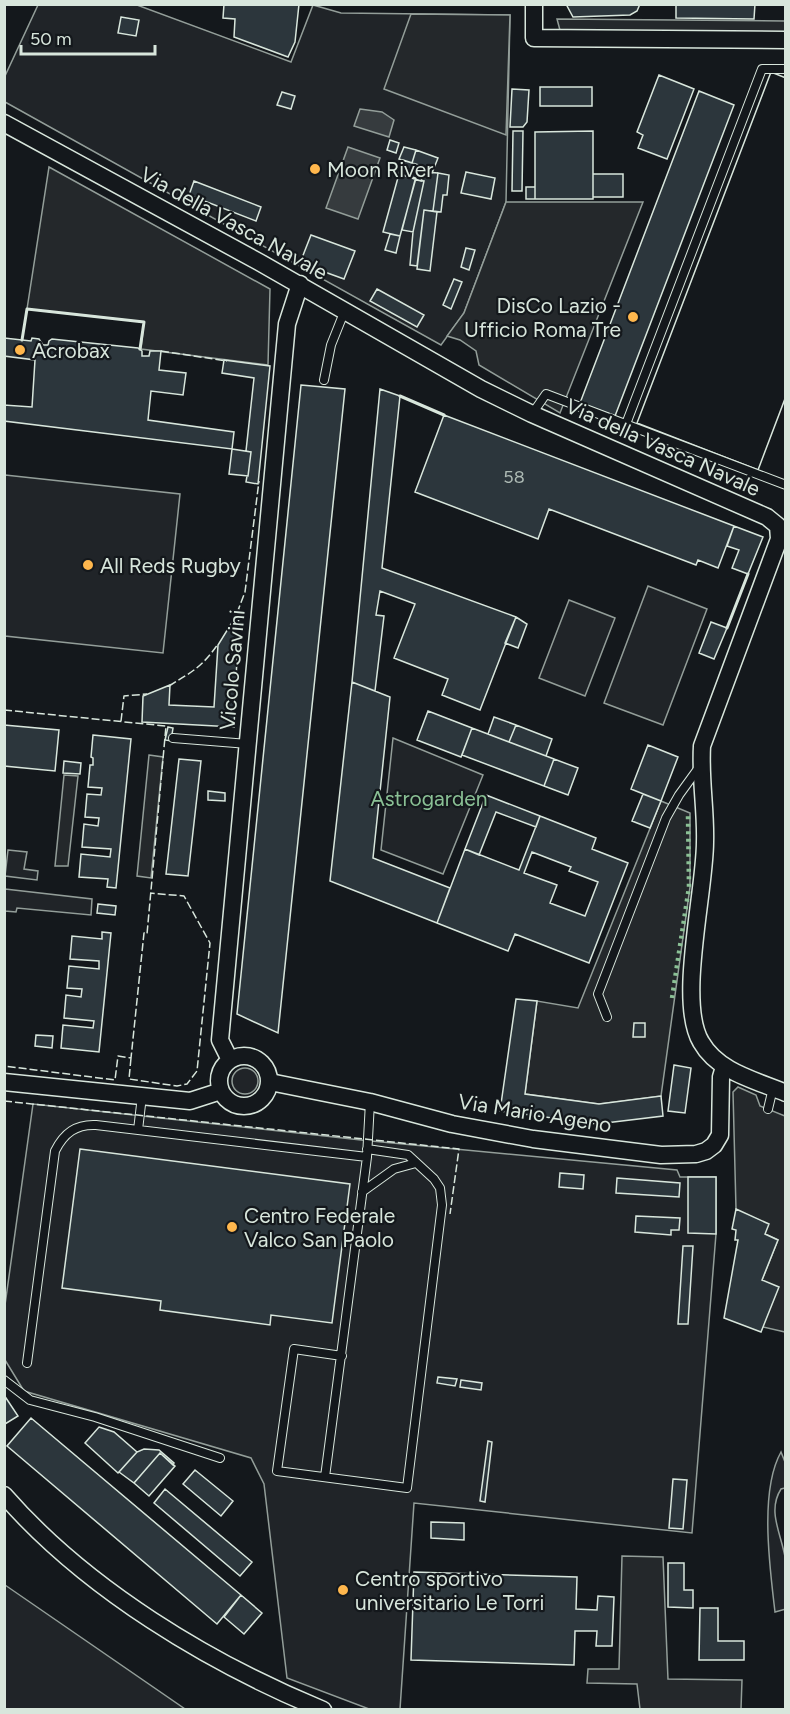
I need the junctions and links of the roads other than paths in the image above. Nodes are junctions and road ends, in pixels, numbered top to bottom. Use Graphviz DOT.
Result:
graph roads {
  1 [pos="534,4"];
  2 [pos="786,40"];
  3 [pos="786,69"];
  4 [pos="4,123"];
  5 [pos="300,284"];
  6 [pos="345,310"];
  7 [pos="324,380"];
  8 [pos="532,414"];
  9 [pos="626,424"];
  10 [pos="786,485"];
  11 [pos="173,738"];
  12 [pos="248,744"];
  13 [pos="701,766"];
  14 [pos="607,1017"];
  15 [pos="230,1060"];
  16 [pos="724,1068"];
  17 [pos="4,1082"];
  18 [pos="270,1082"];
  19 [pos="779,1090"];
  20 [pos="221,1091"];
  21 [pos="142,1096"];
  22 [pos="370,1102"];
  23 [pos="768,1109"];
  24 [pos="138,1130"];
  25 [pos="367,1153"];
  26 [pos="416,1163"];
  27 [pos="362,1192"];
  28 [pos="342,1356"];
  29 [pos="27,1363"];
  30 [pos="4,1380"];
  31 [pos="220,1458"];
  32 [pos="325,1477"];
  33 [pos="4,1495"];
  34 [pos="323,1710"];
  1 -- 2 [label="street"];
  3 -- 9 [label="lane"];
  4 -- 5 [label="street, Via della Vasca Navale"];
  5 -- 6 [label="street, Via della Vasca Navale"];
  5 -- 12 [label="street, Vicolo Savini"];
  6 -- 7 [label="lane"];
  6 -- 8 [label="street, Via della Vasca Navale"];
  8 -- 9 [label="lane"];
  8 -- 13 [label="street, Via della Vasca Navale"];
  9 -- 10 [label="lane"];
  11 -- 12 [label="lane"];
  12 -- 15 [label="street, Vicolo Savini"];
  13 -- 14 [label="lane"];
  13 -- 16 [label="street, Via della Vasca Navale"];
  15 -- 18 [label="street"];
  15 -- 20 [label="street"];
  16 -- 19 [label="street, Via della Vasca Navale"];
  16 -- 22 [label="street, Via Mario Ageno"];
  17 -- 21 [label="street"];
  18 -- 20 [label="street"];
  18 -- 22 [label="street, Via Mario Ageno"];
  19 -- 23 [label="lane"];
  20 -- 21 [label="street"];
  21 -- 24 [label="lane"];
  22 -- 25 [label="lane"];
  24 -- 25 [label="lane"];
  24 -- 29 [label="lane"];
  25 -- 26 [label="lane"];
  25 -- 27 [label="lane"];
  26 -- 27 [label="lane"];
  26 -- 32 [label="lane"];
  27 -- 28 [label="lane"];
  28 -- 32 [label="lane"];
  28 -- 32 [label="lane"];
  30 -- 31 [label="lane"];
  33 -- 34 [label="street"];
}
